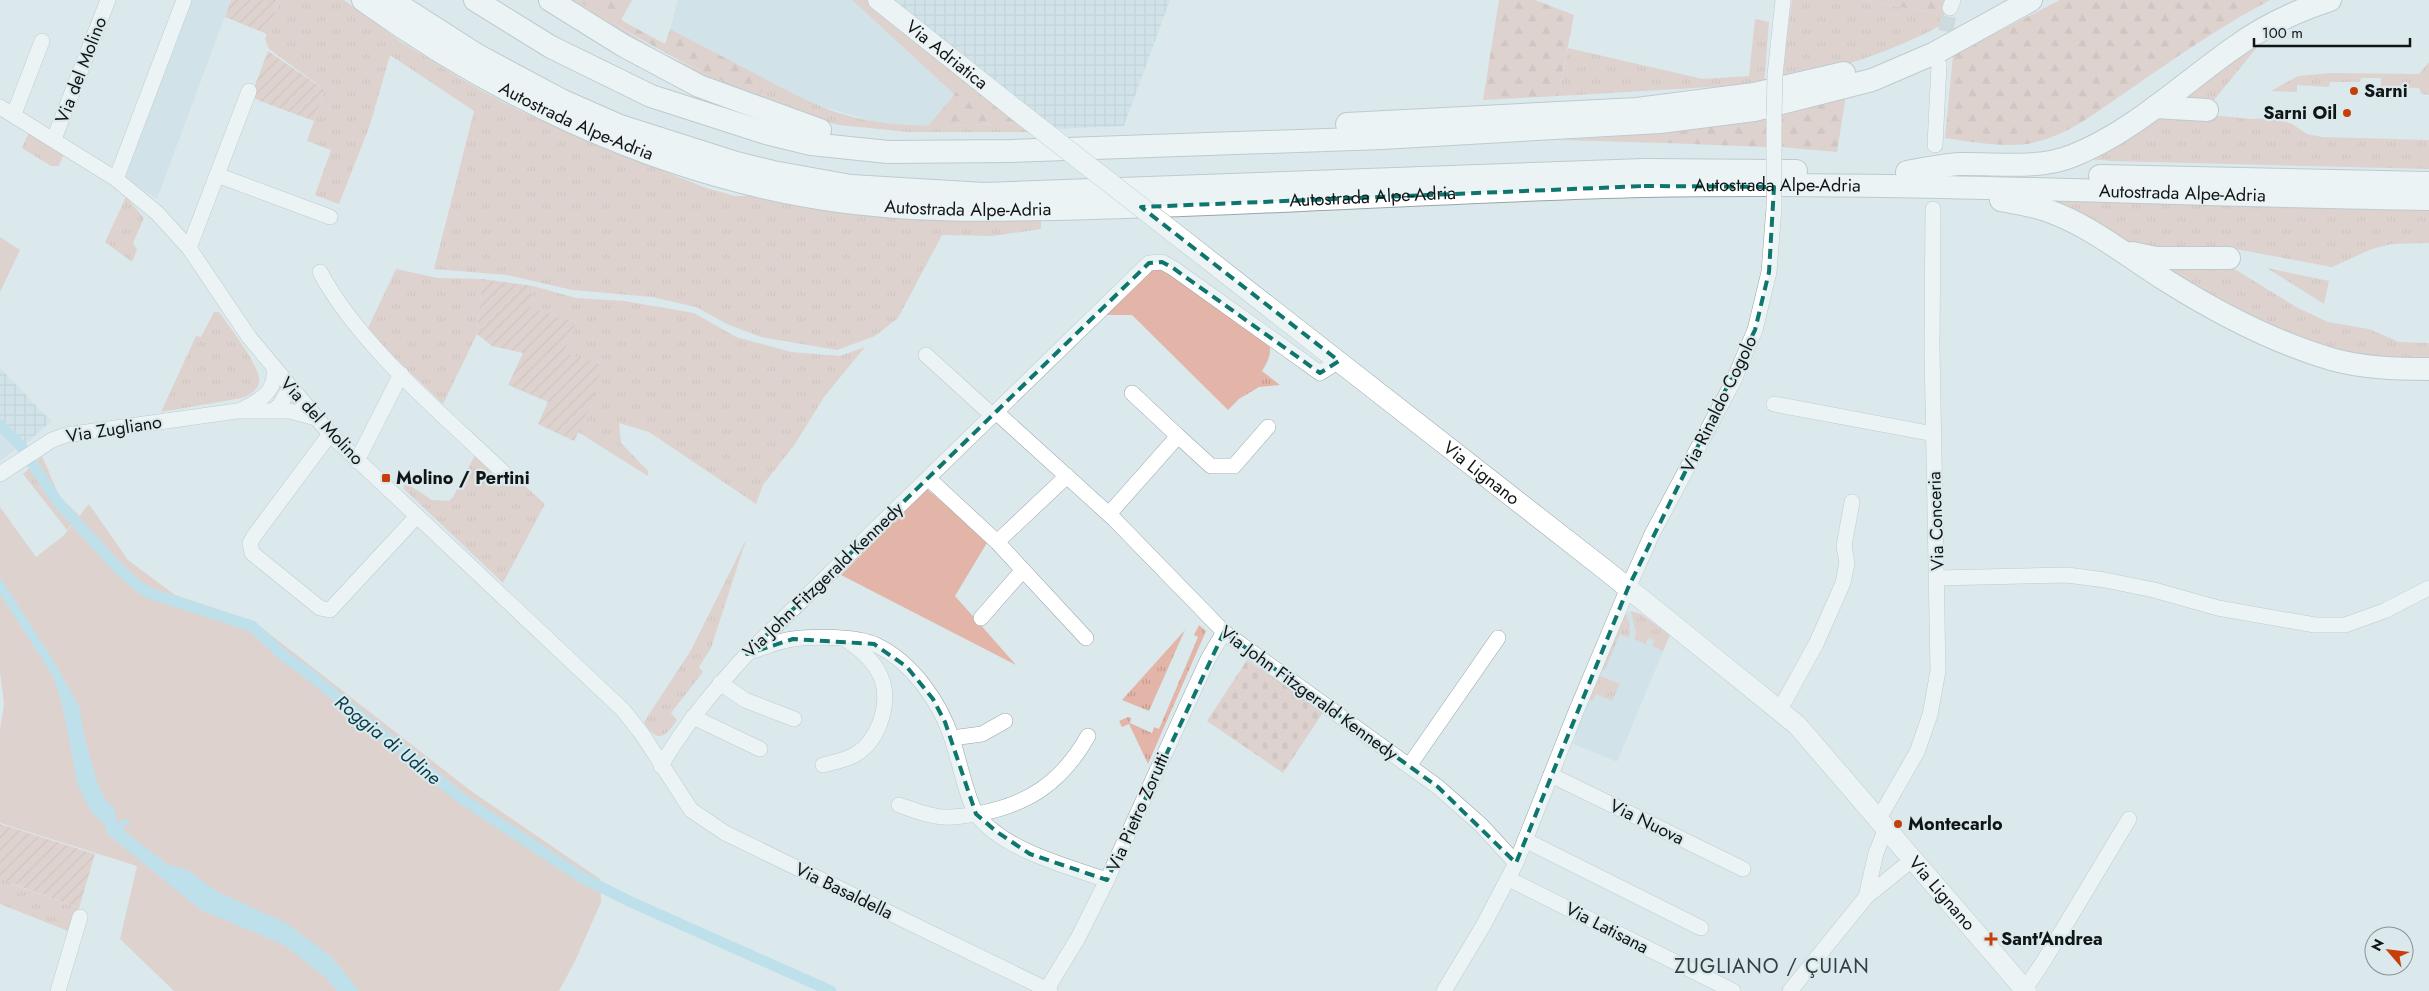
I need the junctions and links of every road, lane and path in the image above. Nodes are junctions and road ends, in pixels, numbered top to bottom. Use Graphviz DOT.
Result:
graph roads {
  1 [pos="108,0"];
  2 [pos="184,0"];
  3 [pos="363,0"];
  4 [pos="391,0"];
  5 [pos="475,0"];
  6 [pos="499,0"];
  7 [pos="550,0"];
  8 [pos="878,0"];
  9 [pos="1783,0"];
  10 [pos="2006,0"];
  11 [pos="2031,0"];
  12 [pos="2330,0"];
  13 [pos="42,41"];
  14 [pos="1940,65"];
  15 [pos="248,91"];
  16 [pos="0,107"];
  17 [pos="2154,107"];
  18 [pos="2207,110"];
  19 [pos="14,114"];
  20 [pos="820,130"];
  21 [pos="54,139"];
  22 [pos="1934,145"];
  23 [pos="217,175"];
  24 [pos="116,179"];
  25 [pos="1906,180"];
  26 [pos="2429,183"];
  27 [pos="2429,199"];
  28 [pos="1933,209"];
  29 [pos="330,217"];
  30 [pos="1182,239"];
  31 [pos="189,248"];
  32 [pos="2121,251"];
  33 [pos="2229,258"];
  34 [pos="320,272"];
  35 [pos="926,355"];
  36 [pos="1339,361"];
  37 [pos="274,370"];
  38 [pos="2429,370"];
  39 [pos="401,374"];
  40 [pos="290,387"];
  41 [pos="1132,393"];
  42 [pos="1774,404"];
  43 [pos="237,411"];
  44 [pos="272,411"];
  45 [pos="994,414"];
  46 [pos="316,418"];
  47 [pos="1268,427"];
  48 [pos="330,434"];
  49 [pos="1934,434"];
  50 [pos="1178,436"];
  51 [pos="357,461"];
  52 [pos="0,474"];
  53 [pos="506,475"];
  54 [pos="1067,476"];
  55 [pos="928,478"];
  56 [pos="1852,502"];
  57 [pos="1108,514"];
  58 [pos="417,516"];
  59 [pos="998,542"];
  60 [pos="1024,570"];
  61 [pos="1938,578"];
  62 [pos="1628,588"];
  63 [pos="2429,588"];
  64 [pos="982,618"];
  65 [pos="1224,632"];
  66 [pos="1086,638"];
  67 [pos="1498,638"];
  68 [pos="847,640"];
  69 [pos="747,654"];
  70 [pos="720,683"];
  71 [pos="1779,711"];
  72 [pos="693,717"];
  73 [pos="794,718"];
  74 [pos="1005,721"];
  75 [pos="1088,736"];
  76 [pos="952,738"];
  77 [pos="760,749"];
  78 [pos="661,765"];
  79 [pos="823,765"];
  80 [pos="1409,766"];
  81 [pos="1551,775"];
  82 [pos="899,805"];
  83 [pos="976,814"];
  84 [pos="2129,819"];
  85 [pos="1882,824"];
  86 [pos="1525,840"];
  87 [pos="1913,859"];
  88 [pos="1516,863"];
  89 [pos="1743,869"];
  90 [pos="1509,879"];
  91 [pos="1107,880"];
  92 [pos="1866,897"];
  93 [pos="80,917"];
  94 [pos="1701,928"];
  95 [pos="1049,990"];
  96 [pos="2025,990"];
  97 [pos="58,991"];
  98 [pos="1444,991"];
  99 [pos="1733,991"];
  100 [pos="1790,991"];
  1 -- 21 [label="street, Via del Molino"];
  2 -- 24 [label="street"];
  3 -- 25 [label="highway, Autostrada Alpe-Adria"];
  4 -- 25 [label="highway, Autostrada Alpe-Adria"];
  5 -- 11 [label="highway"];
  6 -- 20 [label="highway"];
  7 -- 20 [label="highway"];
  8 -- 30 [label="main road, Via Adriatica, bridge"];
  9 -- 62 [label="street, Via Rinaldo Cogolo, bridge"];
  10 -- 20 [label="highway"];
  12 -- 17 [label="highway"];
  13 -- 19 [label="street"];
  14 -- 22 [label="street"];
  15 -- 23 [label="street"];
  16 -- 19 [label="street, Via del Molino"];
  17 -- 18 [label="highway"];
  17 -- 25 [label="highway"];
  19 -- 21 [label="street, Via del Molino"];
  21 -- 24 [label="street, Via del Molino"];
  23 -- 29 [label="street"];
  23 -- 31 [label="street"];
  24 -- 31 [label="street, Via del Molino"];
  25 -- 26 [label="highway, Autostrada Alpe-Adria"];
  25 -- 27 [label="highway, Autostrada Alpe-Adria"];
  25 -- 32 [label="highway"];
  28 -- 49 [label="street, Via Conceria"];
  30 -- 36 [label="main road, Via Lignano"];
  31 -- 37 [label="street, Via del Molino"];
  32 -- 33 [label="highway"];
  32 -- 38 [label="highway"];
  34 -- 39 [label="street"];
  35 -- 45 [label="street, Via John Fitzgerald Kennedy"];
  36 -- 45 [label="street, Via John Fitzgerald Kennedy"];
  36 -- 62 [label="main road, Via Lignano"];
  37 -- 40 [label="street, Via del Molino"];
  37 -- 43 [label="street, Via Zugliano"];
  39 -- 51 [label="street"];
  39 -- 53 [label="street"];
  40 -- 44 [label="street"];
  40 -- 46 [label="street, Via del Molino"];
  41 -- 50 [label="street"];
  42 -- 49 [label="street"];
  43 -- 44 [label="street, Via Zugliano"];
  43 -- 52 [label="street, Via Zugliano"];
  44 -- 46 [label="street, Via Zugliano"];
  45 -- 54 [label="street, Via John Fitzgerald Kennedy"];
  45 -- 55 [label="street, Via John Fitzgerald Kennedy"];
  46 -- 48 [label="street, Via del Molino"];
  47 -- 50 [label="street"];
  48 -- 51 [label="street, Via del Molino"];
  48 -- 58 [label="street"];
  49 -- 61 [label="street, Via Conceria"];
  50 -- 57 [label="street"];
  51 -- 58 [label="street, Via del Molino"];
  54 -- 57 [label="street, Via John Fitzgerald Kennedy"];
  54 -- 59 [label="street"];
  55 -- 59 [label="street"];
  55 -- 69 [label="street, Via John Fitzgerald Kennedy"];
  56 -- 71 [label="street"];
  57 -- 65 [label="street, Via John Fitzgerald Kennedy"];
  58 -- 78 [label="street, Via del Molino"];
  59 -- 60 [label="street"];
  60 -- 64 [label="street"];
  60 -- 66 [label="street"];
  61 -- 63 [label="street"];
  61 -- 85 [label="street, Via Conceria"];
  62 -- 71 [label="main road, Via Lignano"];
  62 -- 81 [label="street"];
  65 -- 80 [label="street, Via John Fitzgerald Kennedy"];
  65 -- 91 [label="street, Via Pietro Zorutti"];
  67 -- 80 [label="street"];
  68 -- 69 [label="street"];
  68 -- 76 [label="street"];
  68 -- 79 [label="street"];
  69 -- 70 [label="street, Via John Fitzgerald Kennedy"];
  70 -- 72 [label="street, Via John Fitzgerald Kennedy"];
  70 -- 73 [label="street"];
  71 -- 85 [label="main road, Via Lignano"];
  72 -- 77 [label="street"];
  72 -- 78 [label="street, Via John Fitzgerald Kennedy"];
  74 -- 76 [label="street"];
  75 -- 83 [label="street"];
  76 -- 83 [label="street"];
  78 -- 95 [label="street, Via Basaldella"];
  80 -- 88 [label="street, Via John Fitzgerald Kennedy"];
  81 -- 86 [label="street"];
  81 -- 89 [label="street, Via Nuova"];
  82 -- 83 [label="street"];
  83 -- 91 [label="street"];
  84 -- 96 [label="street, Via Lignano"];
  85 -- 87 [label="main road, Via Lignano"];
  85 -- 92 [label="street, Via Conceria"];
  86 -- 88 [label="street"];
  86 -- 94 [label="street"];
  87 -- 92 [label="street"];
  87 -- 96 [label="main road, Via Lignano"];
  88 -- 90 [label="street"];
  90 -- 98 [label="street"];
  90 -- 99 [label="street, Via Latisana"];
  91 -- 95 [label="street, Via Pietro Zorutti"];
  92 -- 100 [label="street"];
  93 -- 97 [label="street"];
}
